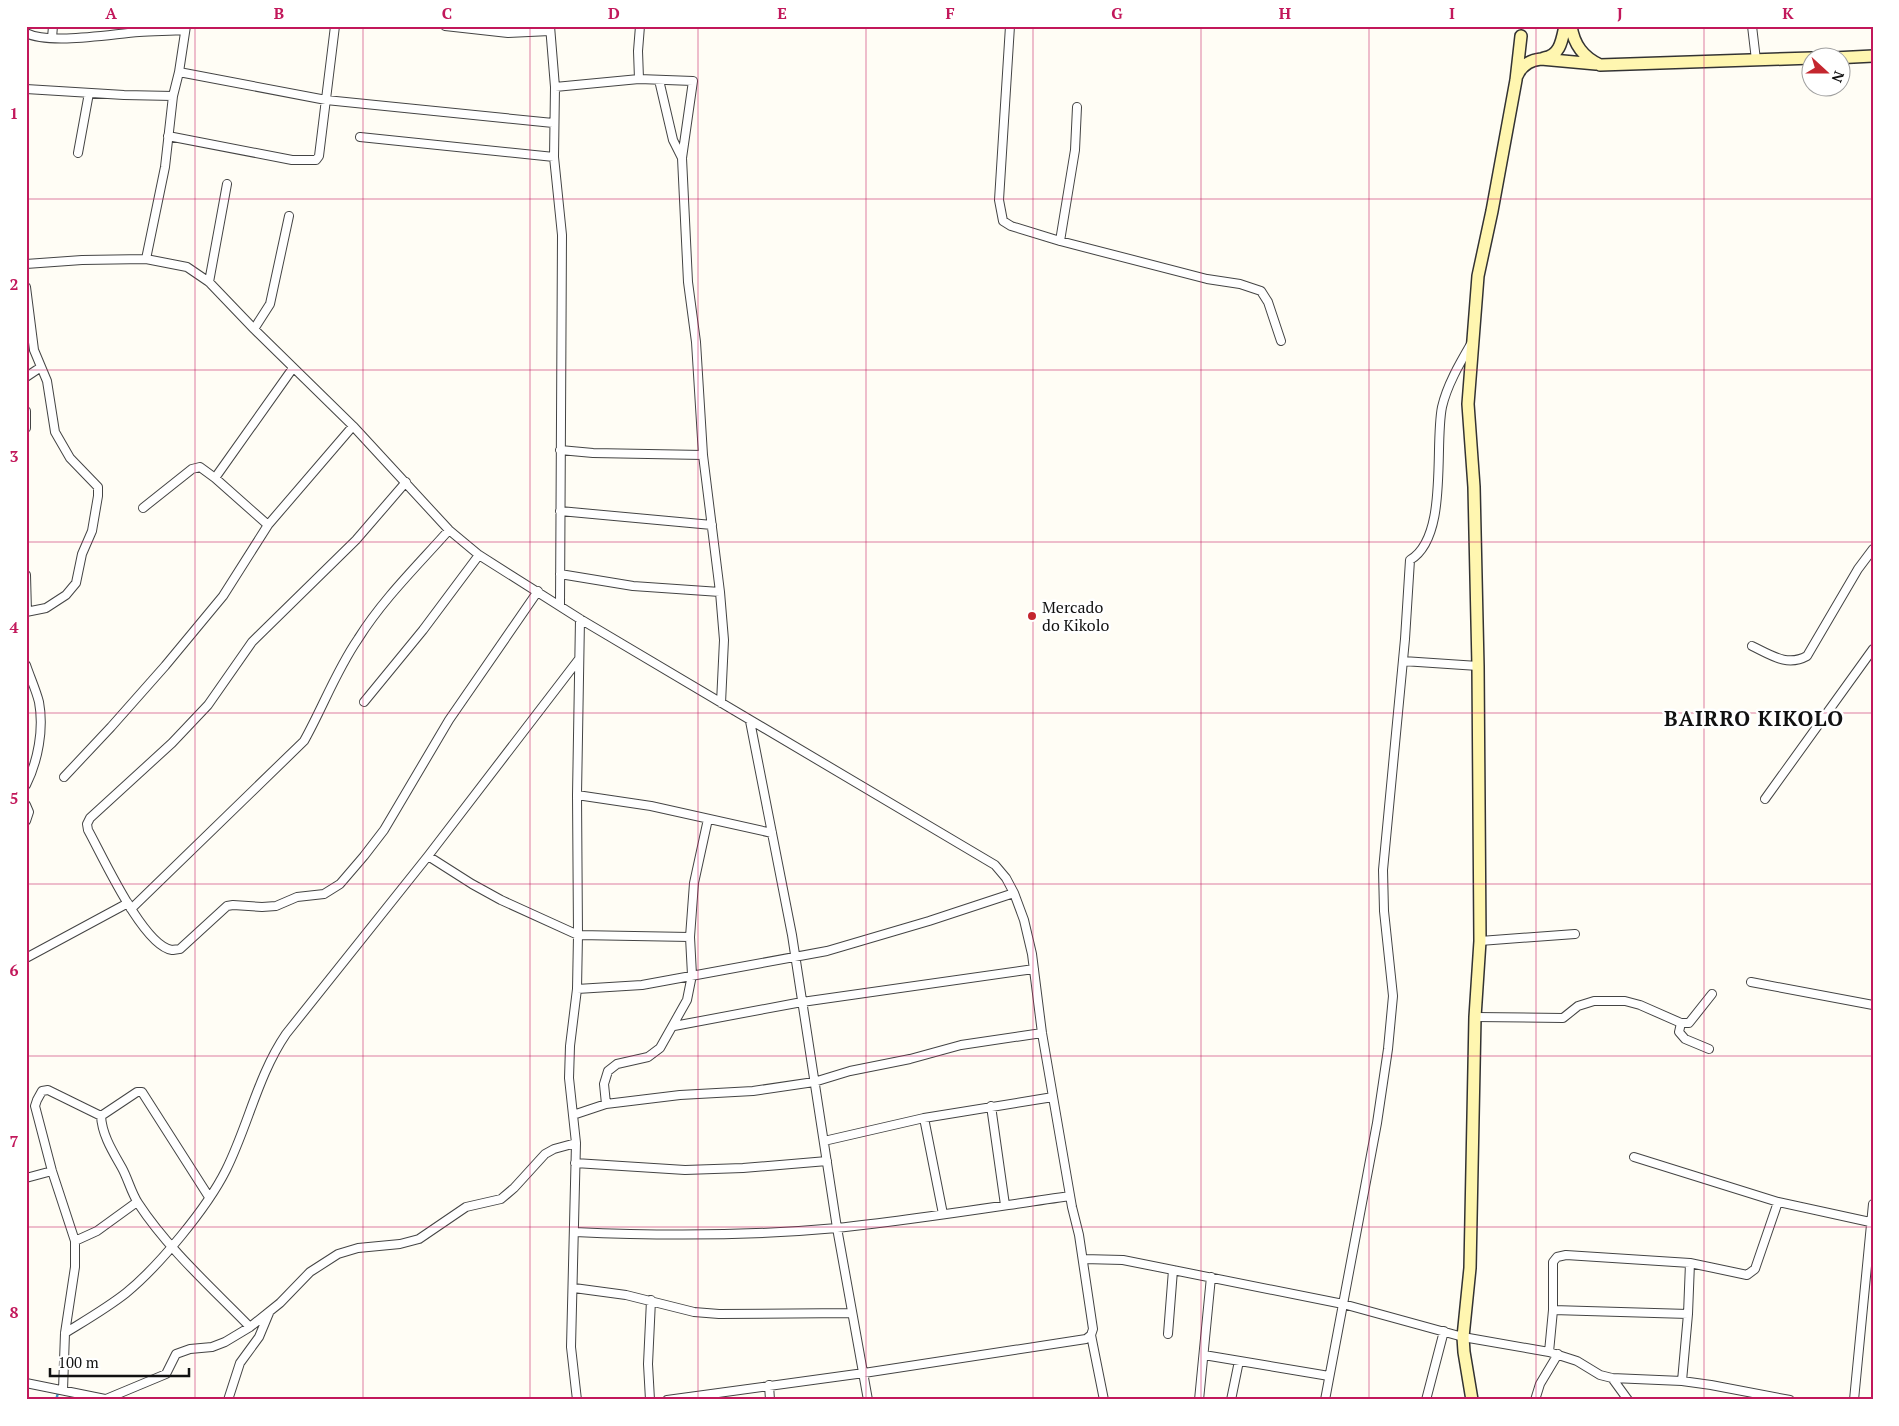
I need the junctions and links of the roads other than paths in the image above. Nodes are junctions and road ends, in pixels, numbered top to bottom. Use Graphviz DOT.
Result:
graph roads {
  1 [pos="53,26"];
  2 [pos="335,26"];
  3 [pos="445,26"];
  4 [pos="640,26"];
  5 [pos="1010,26"];
  6 [pos="1565,26"];
  7 [pos="1571,26"];
  8 [pos="1752,26"];
  9 [pos="456,27"];
  10 [pos="186,28"];
  11 [pos="550,29"];
  12 [pos="1522,31"];
  13 [pos="26,32"];
  14 [pos="52,38"];
  15 [pos="1873,56"];
  16 [pos="1852,57"];
  17 [pos="1541,58"];
  18 [pos="1802,58"];
  19 [pos="1756,60"];
  20 [pos="1600,65"];
  21 [pos="179,72"];
  22 [pos="640,79"];
  23 [pos="659,80"];
  24 [pos="1516,80"];
  25 [pos="555,87"];
  26 [pos="26,89"];
  27 [pos="89,93"];
  28 [pos="173,96"];
  29 [pos="326,100"];
  30 [pos="1077,107"];
  31 [pos="554,123"];
  32 [pos="168,136"];
  33 [pos="360,137"];
  34 [pos="78,153"];
  35 [pos="554,157"];
  36 [pos="682,158"];
  37 [pos="227,184"];
  38 [pos="289,216"];
  39 [pos="1060,241"];
  40 [pos="146,259"];
  41 [pos="26,264"];
  42 [pos="209,282"];
  43 [pos="26,287"];
  44 [pos="254,330"];
  45 [pos="1281,341"];
  46 [pos="1472,342"];
  47 [pos="41,368"];
  48 [pos="293,368"];
  49 [pos="26,377"];
  50 [pos="26,410"];
  51 [pos="353,426"];
  52 [pos="26,428"];
  53 [pos="560,450"];
  54 [pos="703,455"];
  55 [pos="215,478"];
  56 [pos="406,482"];
  57 [pos="143,508"];
  58 [pos="560,511"];
  59 [pos="268,525"];
  60 [pos="712,525"];
  61 [pos="449,530"];
  62 [pos="1873,549"];
  63 [pos="479,555"];
  64 [pos="560,574"];
  65 [pos="26,576"];
  66 [pos="538,592"];
  67 [pos="720,592"];
  68 [pos="560,605"];
  69 [pos="27,612"];
  70 [pos="580,619"];
  71 [pos="1752,646"];
  72 [pos="1873,649"];
  73 [pos="579,659"];
  74 [pos="1403,661"];
  75 [pos="26,665"];
  76 [pos="1478,666"];
  77 [pos="364,702"];
  78 [pos="721,703"];
  79 [pos="750,720"];
  80 [pos="64,776"];
  81 [pos="26,785"];
  82 [pos="577,796"];
  83 [pos="1765,799"];
  84 [pos="26,804"];
  85 [pos="708,819"];
  86 [pos="26,821"];
  87 [pos="772,833"];
  88 [pos="428,856"];
  89 [pos="1014,893"];
  90 [pos="129,906"];
  91 [pos="1575,934"];
  92 [pos="578,935"];
  93 [pos="690,937"];
  94 [pos="1480,941"];
  95 [pos="795,956"];
  96 [pos="26,958"];
  97 [pos="1034,969"];
  98 [pos="692,974"];
  99 [pos="1751,982"];
  100 [pos="577,989"];
  101 [pos="1712,994"];
  102 [pos="802,1002"];
  103 [pos="1873,1005"];
  104 [pos="1476,1017"];
  105 [pos="1681,1023"];
  106 [pos="674,1026"];
  107 [pos="1042,1033"];
  108 [pos="1708,1050"];
  109 [pos="814,1082"];
  110 [pos="1053,1097"];
  111 [pos="606,1104"];
  112 [pos="991,1106"];
  113 [pos="573,1115"];
  114 [pos="101,1116"];
  115 [pos="924,1118"];
  116 [pos="824,1141"];
  117 [pos="576,1144"];
  118 [pos="1634,1157"];
  119 [pos="827,1160"];
  120 [pos="575,1163"];
  121 [pos="52,1171"];
  122 [pos="26,1178"];
  123 [pos="1070,1196"];
  124 [pos="209,1197"];
  125 [pos="137,1202"];
  126 [pos="1778,1202"];
  127 [pos="1873,1204"];
  128 [pos="1005,1205"];
  129 [pos="943,1214"];
  130 [pos="1870,1222"];
  131 [pos="837,1228"];
  132 [pos="575,1232"];
  133 [pos="75,1241"];
  134 [pos="172,1246"];
  135 [pos="1082,1259"];
  136 [pos="1690,1263"];
  137 [pos="1173,1270"];
  138 [pos="1211,1278"];
  139 [pos="574,1288"];
  140 [pos="651,1300"];
  141 [pos="1343,1304"];
  142 [pos="1552,1310"];
  143 [pos="270,1312"];
  144 [pos="852,1313"];
  145 [pos="1688,1314"];
  146 [pos="250,1327"];
  147 [pos="1444,1331"];
  148 [pos="66,1333"];
  149 [pos="1168,1334"];
  150 [pos="1091,1335"];
  151 [pos="1463,1337"];
  152 [pos="1549,1352"];
  153 [pos="1558,1354"];
  154 [pos="1204,1355"];
  155 [pos="1239,1361"];
  156 [pos="864,1373"];
  157 [pos="1329,1376"];
  158 [pos="1612,1378"];
  159 [pos="1682,1381"];
  160 [pos="26,1384"];
  161 [pos="769,1385"];
  162 [pos="63,1390"];
  163 [pos="108,1399"];
  164 [pos="228,1400"];
  165 [pos="577,1400"];
  166 [pos="650,1400"];
  167 [pos="667,1400"];
  168 [pos="770,1400"];
  169 [pos="868,1400"];
  170 [pos="1104,1400"];
  171 [pos="1199,1400"];
  172 [pos="1232,1400"];
  173 [pos="1325,1400"];
  174 [pos="1426,1400"];
  175 [pos="1472,1400"];
  176 [pos="1535,1400"];
  177 [pos="1628,1400"];
  178 [pos="1790,1400"];
  179 [pos="1854,1400"];
  1 -- 14 [label="street"];
  2 -- 29 [label="street"];
  3 -- 9 [label="street"];
  4 -- 22 [label="street"];
  5 -- 39 [label="street"];
  6 -- 17 [label="street"];
  7 -- 20 [label="street"];
  8 -- 19 [label="street"];
  9 -- 11 [label="street"];
  10 -- 14 [label="street"];
  10 -- 21 [label="street"];
  11 -- 25 [label="street"];
  12 -- 17 [label="street"];
  12 -- 24 [label="street"];
  13 -- 14 [label="street"];
  15 -- 16 [label="street"];
  17 -- 20 [label="street"];
  17 -- 24 [label="street"];
  18 -- 19 [label="street"];
  19 -- 20 [label="street"];
  21 -- 28 [label="street"];
  21 -- 29 [label="street"];
  22 -- 23 [label="street"];
  22 -- 25 [label="street"];
  23 -- 36 [label="street"];
  23 -- 36 [label="street"];
  24 -- 46 [label="street"];
  25 -- 31 [label="street"];
  26 -- 27 [label="street"];
  27 -- 28 [label="street"];
  27 -- 34 [label="street"];
  28 -- 32 [label="street"];
  29 -- 31 [label="street"];
  29 -- 32 [label="street"];
  30 -- 39 [label="street"];
  31 -- 35 [label="street"];
  32 -- 40 [label="street"];
  33 -- 35 [label="street"];
  35 -- 53 [label="street"];
  36 -- 54 [label="street"];
  37 -- 42 [label="street"];
  38 -- 44 [label="street"];
  39 -- 45 [label="street"];
  40 -- 41 [label="street"];
  40 -- 42 [label="street"];
  42 -- 44 [label="street"];
  43 -- 47 [label="street"];
  44 -- 48 [label="street"];
  46 -- 74 [label="street"];
  46 -- 76 [label="street"];
  47 -- 49 [label="street"];
  47 -- 69 [label="street"];
  48 -- 51 [label="street"];
  48 -- 55 [label="street"];
  50 -- 52 [label="street"];
  51 -- 56 [label="street"];
  51 -- 59 [label="street"];
  53 -- 54 [label="street"];
  53 -- 58 [label="street"];
  54 -- 60 [label="street"];
  55 -- 57 [label="street"];
  55 -- 59 [label="street"];
  56 -- 61 [label="street"];
  56 -- 90 [label="street"];
  58 -- 60 [label="street"];
  58 -- 64 [label="street"];
  59 -- 80 [label="street"];
  60 -- 67 [label="street"];
  61 -- 63 [label="street"];
  61 -- 90 [label="street"];
  62 -- 71 [label="street"];
  63 -- 66 [label="street"];
  63 -- 77 [label="street"];
  64 -- 67 [label="street"];
  64 -- 68 [label="street"];
  65 -- 69 [label="street"];
  66 -- 68 [label="street"];
  66 -- 90 [label="street"];
  67 -- 78 [label="street"];
  68 -- 70 [label="street"];
  70 -- 73 [label="street"];
  70 -- 78 [label="street"];
  72 -- 83 [label="street"];
  73 -- 82 [label="street"];
  73 -- 88 [label="street"];
  74 -- 76 [label="street"];
  74 -- 141 [label="street"];
  75 -- 81 [label="street"];
  76 -- 94 [label="street"];
  78 -- 79 [label="street"];
  79 -- 87 [label="street"];
  79 -- 89 [label="street"];
  82 -- 85 [label="street"];
  82 -- 92 [label="street"];
  84 -- 86 [label="street"];
  85 -- 87 [label="street"];
  85 -- 93 [label="street"];
  87 -- 95 [label="street"];
  88 -- 92 [label="street"];
  88 -- 124 [label="street"];
  89 -- 95 [label="street"];
  89 -- 97 [label="street"];
  90 -- 96 [label="street"];
  91 -- 94 [label="street"];
  92 -- 93 [label="street"];
  92 -- 100 [label="street"];
  93 -- 98 [label="street"];
  94 -- 104 [label="street"];
  95 -- 98 [label="street"];
  95 -- 102 [label="street"];
  97 -- 102 [label="street"];
  97 -- 107 [label="street"];
  98 -- 100 [label="street"];
  98 -- 106 [label="street"];
  99 -- 103 [label="street"];
  100 -- 113 [label="street"];
  101 -- 105 [label="street"];
  102 -- 106 [label="street"];
  102 -- 109 [label="street"];
  104 -- 105 [label="street"];
  104 -- 151 [label="street"];
  105 -- 108 [label="street"];
  106 -- 111 [label="street"];
  107 -- 109 [label="street"];
  107 -- 110 [label="street"];
  109 -- 111 [label="street"];
  109 -- 116 [label="street"];
  110 -- 112 [label="street"];
  110 -- 123 [label="street"];
  111 -- 113 [label="street"];
  112 -- 115 [label="street"];
  112 -- 128 [label="street"];
  113 -- 117 [label="street"];
  114 -- 121 [label="street"];
  114 -- 124 [label="street"];
  114 -- 125 [label="street"];
  115 -- 116 [label="street"];
  115 -- 129 [label="street"];
  116 -- 119 [label="street"];
  117 -- 120 [label="street"];
  117 -- 143 [label="street"];
  118 -- 126 [label="street"];
  119 -- 120 [label="street"];
  119 -- 131 [label="street"];
  120 -- 132 [label="street"];
  121 -- 122 [label="street"];
  121 -- 133 [label="street"];
  123 -- 128 [label="street"];
  123 -- 135 [label="street"];
  124 -- 134 [label="street"];
  125 -- 133 [label="street"];
  125 -- 134 [label="street"];
  126 -- 130 [label="street"];
  126 -- 136 [label="street"];
  127 -- 130 [label="street"];
  128 -- 129 [label="street"];
  129 -- 131 [label="street"];
  130 -- 179 [label="street"];
  131 -- 132 [label="street"];
  131 -- 144 [label="street"];
  132 -- 139 [label="street"];
  133 -- 148 [label="street"];
  134 -- 146 [label="street"];
  134 -- 148 [label="street"];
  135 -- 137 [label="street"];
  135 -- 150 [label="street"];
  136 -- 142 [label="street"];
  136 -- 145 [label="street"];
  137 -- 138 [label="street"];
  137 -- 149 [label="street"];
  138 -- 141 [label="street"];
  138 -- 154 [label="street"];
  139 -- 140 [label="street"];
  139 -- 165 [label="street"];
  140 -- 144 [label="street"];
  140 -- 166 [label="street"];
  141 -- 147 [label="street"];
  141 -- 157 [label="street"];
  142 -- 145 [label="street"];
  142 -- 152 [label="street"];
  143 -- 146 [label="street"];
  143 -- 164 [label="street"];
  144 -- 156 [label="street"];
  145 -- 159 [label="street"];
  146 -- 163 [label="street"];
  147 -- 151 [label="street"];
  147 -- 174 [label="street"];
  148 -- 162 [label="street"];
  150 -- 156 [label="street"];
  150 -- 170 [label="street"];
  151 -- 152 [label="street"];
  151 -- 175 [label="street"];
  152 -- 153 [label="street"];
  153 -- 158 [label="street"];
  153 -- 176 [label="street"];
  154 -- 155 [label="street"];
  154 -- 171 [label="street"];
  155 -- 157 [label="street"];
  155 -- 172 [label="street"];
  156 -- 161 [label="street"];
  156 -- 169 [label="street"];
  157 -- 173 [label="street"];
  158 -- 159 [label="street"];
  158 -- 177 [label="street"];
  159 -- 178 [label="street"];
  160 -- 162 [label="street"];
  161 -- 167 [label="street"];
  161 -- 168 [label="street"];
  162 -- 163 [label="street"];
}
